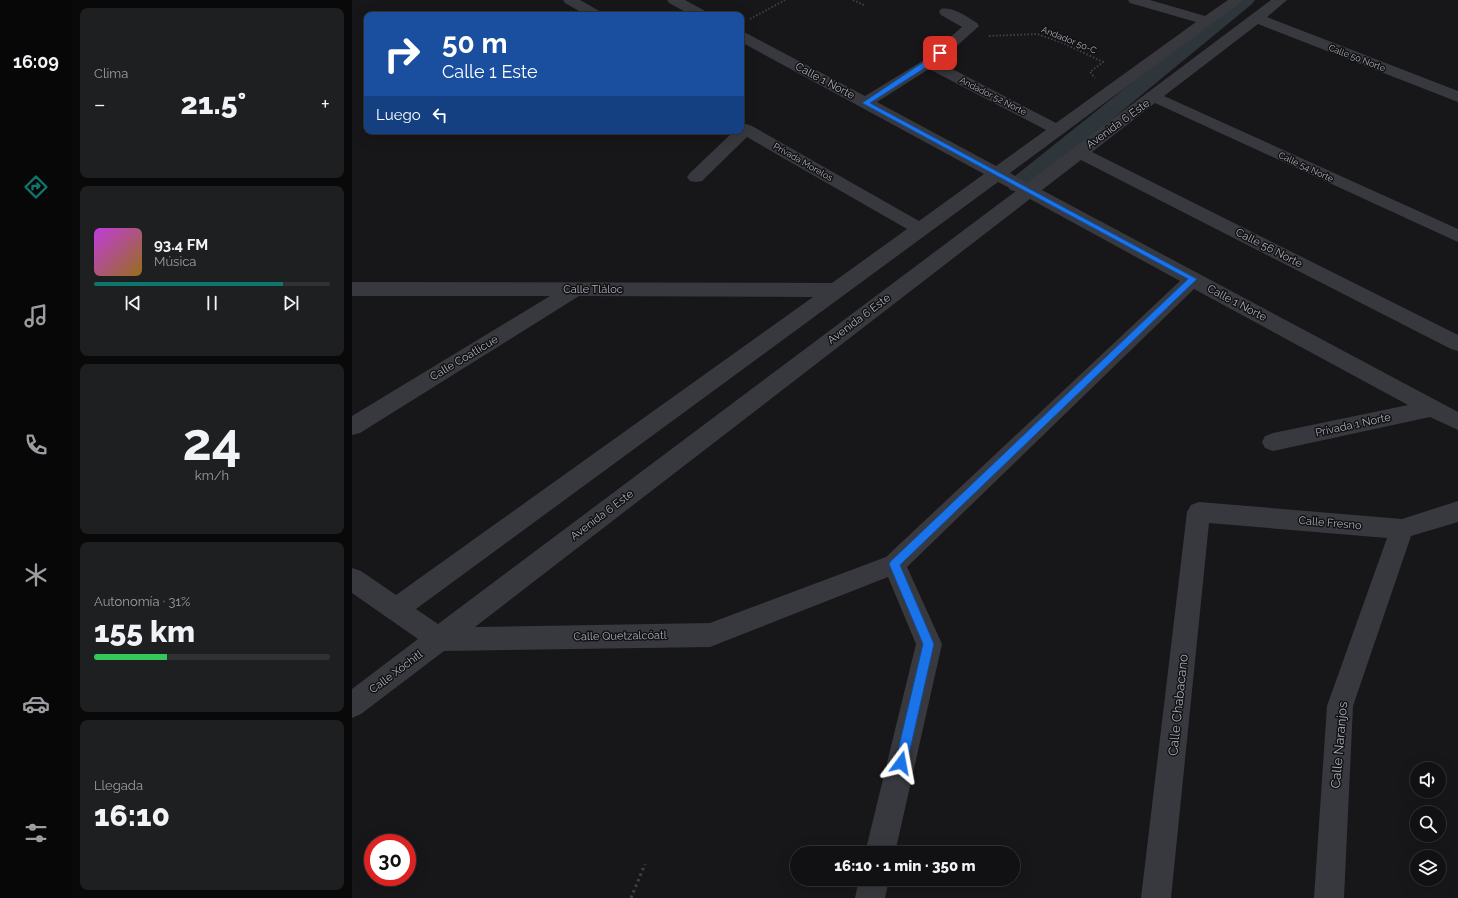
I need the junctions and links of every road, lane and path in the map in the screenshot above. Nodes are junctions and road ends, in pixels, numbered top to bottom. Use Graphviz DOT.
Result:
graph roads {
  1 [pos="570,0"];
  2 [pos="674,0"];
  3 [pos="785,0"];
  4 [pos="853,0"];
  5 [pos="1135,0"];
  6 [pos="1237,0"];
  7 [pos="1280,0"];
  8 [pos="864,5"];
  9 [pos="688,8"];
  10 [pos="591,12"];
  11 [pos="681,12"];
  12 [pos="696,12"];
  13 [pos="946,12"];
  14 [pos="1257,18"];
  15 [pos="1208,22"];
  16 [pos="744,28"];
  17 [pos="961,35"];
  18 [pos="929,63"];
  19 [pos="1110,92"];
  20 [pos="1154,97"];
  21 [pos="1458,97"];
  22 [pos="865,103"];
  23 [pos="1058,130"];
  24 [pos="744,131"];
  25 [pos="741,134"];
  26 [pos="1080,152"];
  27 [pos="1016,159"];
  28 [pos="996,174"];
  29 [pos="1048,176"];
  30 [pos="696,177"];
  31 [pos="1028,191"];
  32 [pos="920,229"];
  33 [pos="1458,236"];
  34 [pos="1193,279"];
  35 [pos="352,289"];
  36 [pos="576,289"];
  37 [pos="834,290"];
  38 [pos="1458,344"];
  39 [pos="1432,408"];
  40 [pos="1458,422"];
  41 [pos="352,427"];
  42 [pos="1273,442"];
  43 [pos="1458,511"];
  44 [pos="1199,512"];
  45 [pos="1402,529"];
  46 [pos="894,564"];
  47 [pos="352,579"];
  48 [pos="396,609"];
  49 [pos="439,639"];
  50 [pos="352,705"];
  51 [pos="882,846"];
  52 [pos="645,864"];
  53 [pos="873,886"];
  54 [pos="631,898"];
  55 [pos="870,898"];
  56 [pos="1156,898"];
  57 [pos="1329,898"];
  1 -- 10 [label="street"];
  2 -- 9 [label="street"];
  3 -- 16 [label="path"];
  4 -- 8 [label="path"];
  5 -- 15 [label="street"];
  6 -- 15 [label="street"];
  7 -- 14 [label="street, Avenida 6 Este"];
  9 -- 11 [label="street"];
  9 -- 12 [label="street"];
  13 -- 17 [label="street"];
  14 -- 20 [label="street, Avenida 6 Este"];
  14 -- 21 [label="street, Calle 50 Norte"];
  15 -- 19 [label="street"];
  16 -- 22 [label="street, Calle 1 Norte"];
  17 -- 18 [label="street"];
  17 -- 19 [label="path, Andador 50-C"];
  18 -- 22 [label="street"];
  18 -- 23 [label="street, Andador 52 Norte"];
  19 -- 23 [label="street"];
  20 -- 26 [label="street, Avenida 6 Este"];
  20 -- 33 [label="street, Calle 54 Norte"];
  22 -- 28 [label="street, Calle 1 Norte"];
  23 -- 27 [label="street"];
  24 -- 32 [label="street, Privada Morelos"];
  25 -- 30 [label="street, Privada Morelos"];
  26 -- 29 [label="street, Avenida 6 Este"];
  26 -- 38 [label="street, Calle 56 Norte"];
  27 -- 28 [label="street"];
  27 -- 29 [label="street"];
  28 -- 31 [label="street, Calle 1 Norte"];
  28 -- 32 [label="street"];
  29 -- 31 [label="street, Avenida 6 Este"];
  31 -- 34 [label="street, Calle 1 Norte"];
  31 -- 49 [label="street, Avenida 6 Este"];
  32 -- 37 [label="street"];
  34 -- 39 [label="street, Calle 1 Norte"];
  34 -- 46 [label="street"];
  35 -- 36 [label="street, Calle Tláloc"];
  36 -- 37 [label="street, Calle Tláloc"];
  36 -- 41 [label="street, Calle Coatlicue"];
  37 -- 48 [label="street"];
  39 -- 40 [label="street, Calle 1 Norte"];
  39 -- 42 [label="street, Privada 1 Norte"];
  43 -- 45 [label="street, Calle Fresno"];
  44 -- 45 [label="street, Calle Fresno"];
  44 -- 56 [label="street, Calle Chabacano"];
  45 -- 57 [label="street, Calle Naranjos"];
  46 -- 49 [label="street, Calle Quetzalcóatl"];
  46 -- 51 [label="street"];
  47 -- 48 [label="street"];
  48 -- 49 [label="street"];
  49 -- 50 [label="street, Calle Xóchitl"];
  52 -- 54 [label="path"];
  53 -- 55 [label="street"];
}
